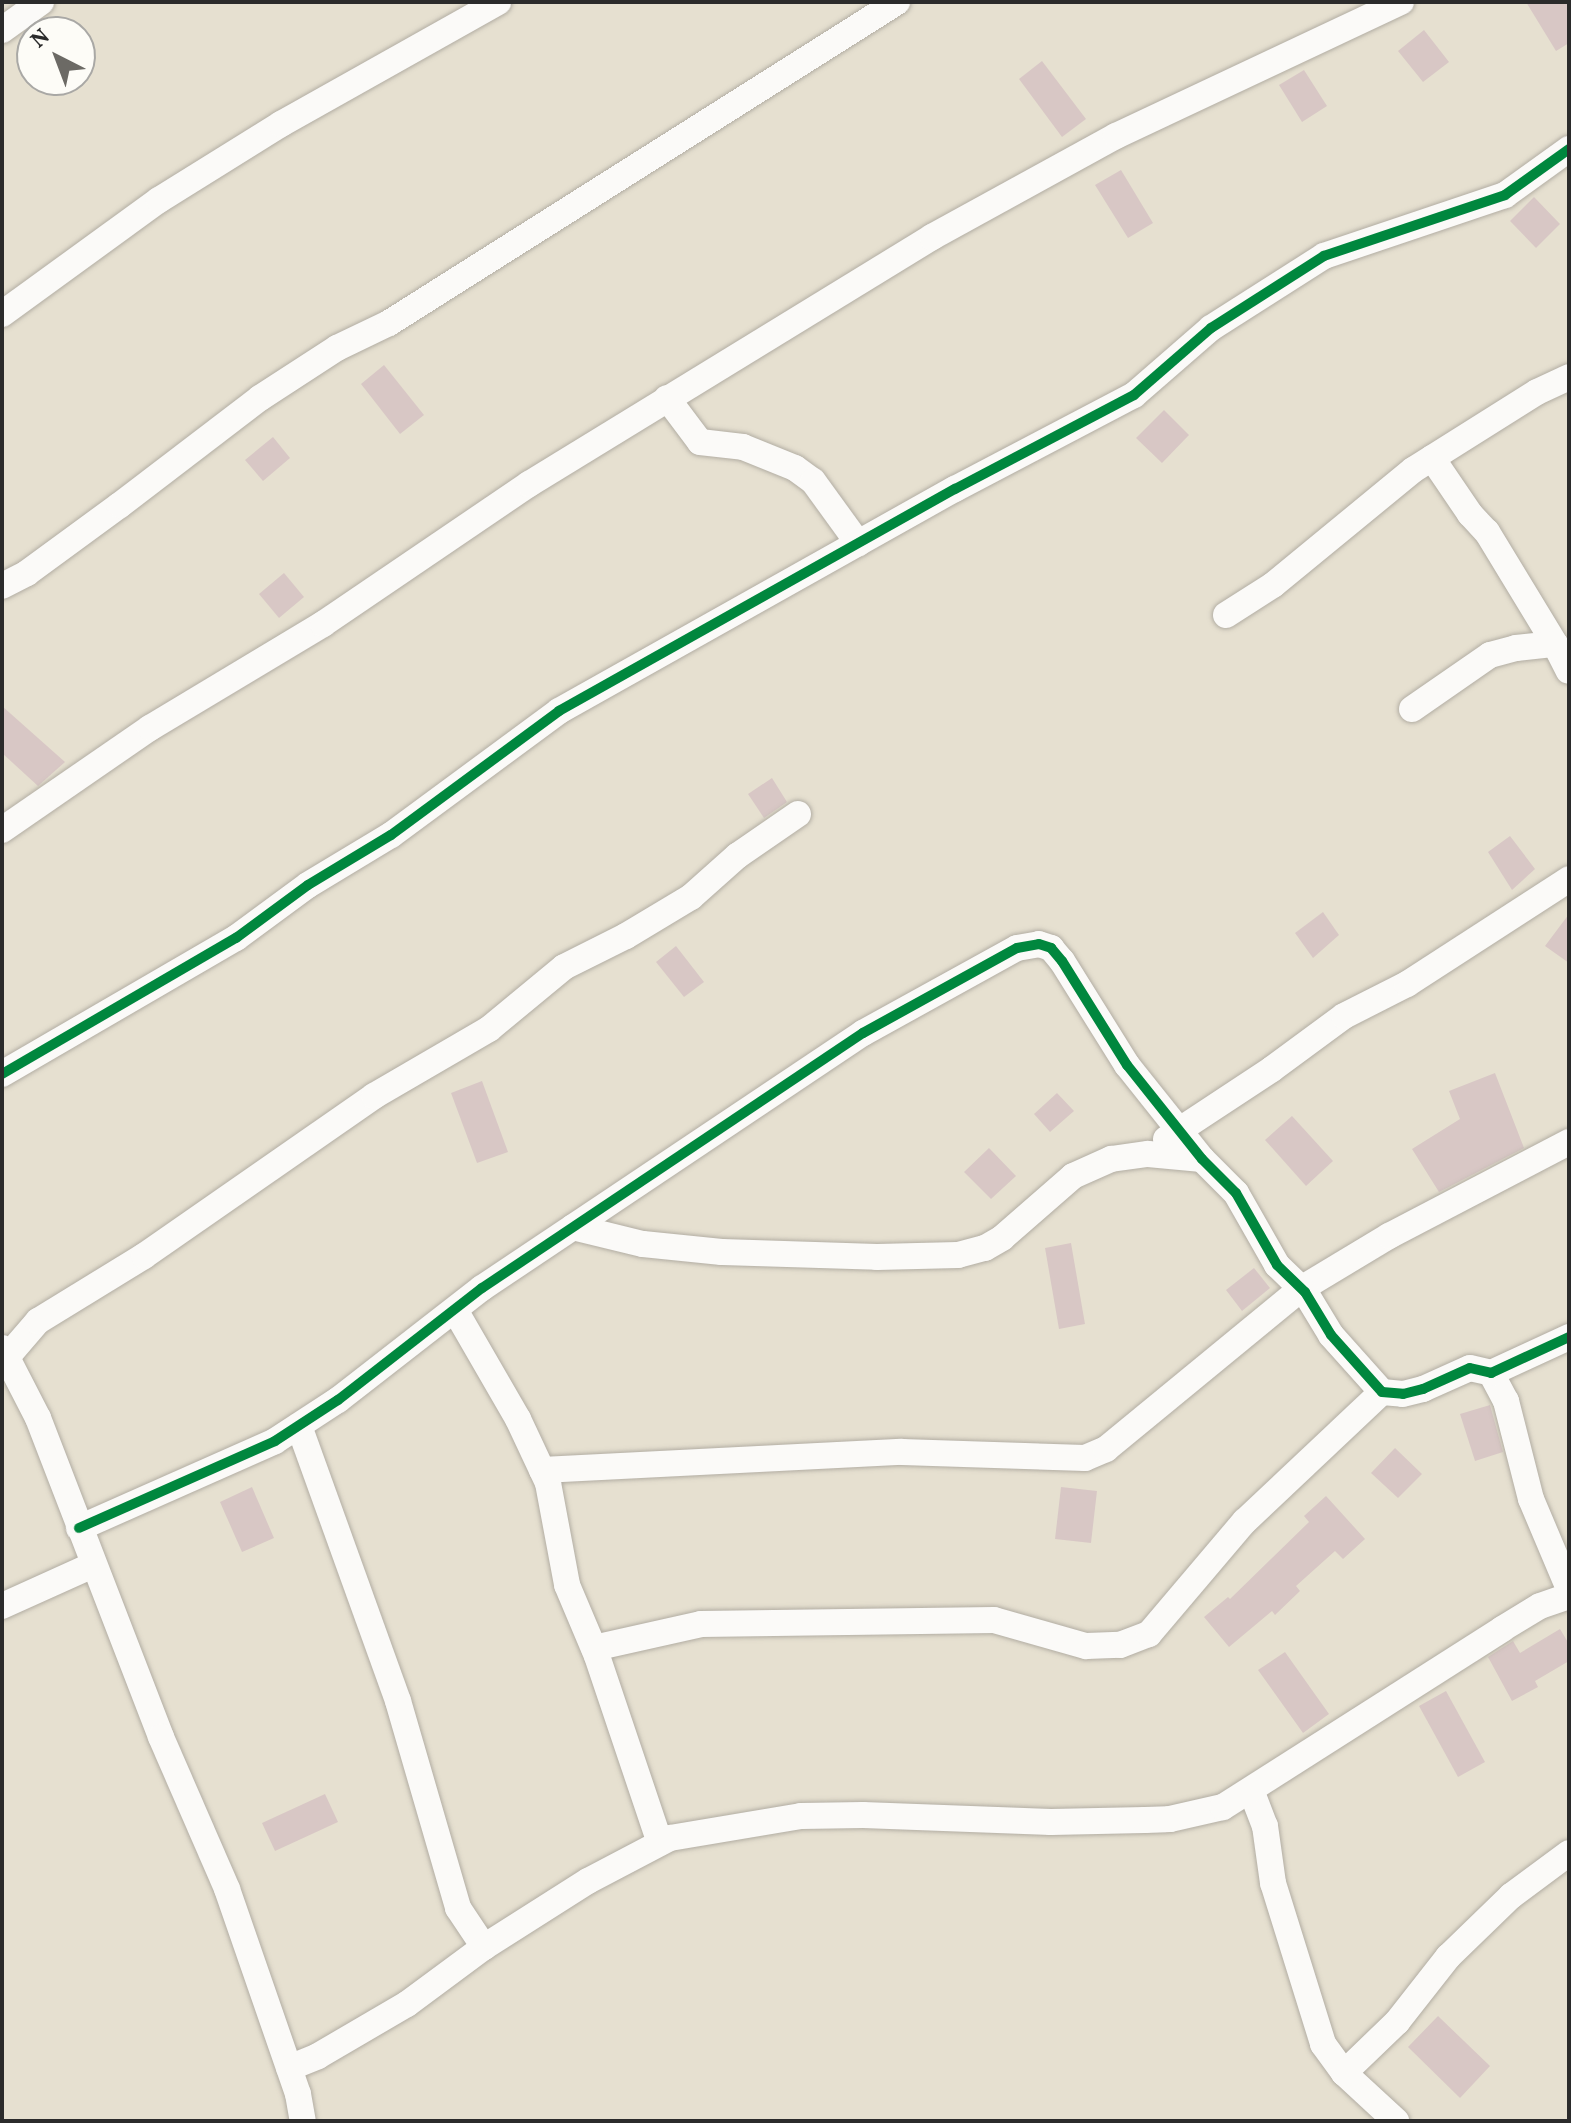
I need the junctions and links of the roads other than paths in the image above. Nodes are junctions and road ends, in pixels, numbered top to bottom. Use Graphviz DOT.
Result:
graph roads {
  1 [pos="41,2"];
  2 [pos="498,2"];
  3 [pos="897,2"];
  4 [pos="1401,2"];
  5 [pos="2,30"];
  6 [pos="1569,149"];
  7 [pos="2,314"];
  8 [pos="1569,377"];
  9 [pos="667,398"];
  10 [pos="1432,458"];
  11 [pos="858,543"];
  12 [pos="2,586"];
  13 [pos="1226,615"];
  14 [pos="1555,644"];
  15 [pos="1569,671"];
  16 [pos="1412,709"];
  17 [pos="798,814"];
  18 [pos="2,830"];
  19 [pos="1569,879"];
  20 [pos="2,1074"];
  21 [pos="1180,1128"];
  22 [pos="1569,1142"];
  23 [pos="1148,1154"];
  24 [pos="1202,1159"];
  25 [pos="573,1227"];
  26 [pos="1301,1289"];
  27 [pos="455,1310"];
  28 [pos="1569,1337"];
  29 [pos="4,1352"];
  30 [pos="1491,1373"];
  31 [pos="1382,1392"];
  32 [pos="299,1426"];
  33 [pos="542,1470"];
  34 [pos="79,1528"];
  35 [pos="93,1565"];
  36 [pos="1569,1589"];
  37 [pos="1569,1596"];
  38 [pos="2,1606"];
  39 [pos="594,1648"];
  40 [pos="1251,1790"];
  41 [pos="660,1843"];
  42 [pos="1569,1853"];
  43 [pos="484,1947"];
  44 [pos="289,2068"];
  45 [pos="1344,2073"];
  46 [pos="303,2121"];
  47 [pos="1396,2121"];
  1 -- 5 [label="street"];
  2 -- 7 [label="street"];
  3 -- 12 [label="street"];
  4 -- 9 [label="street"];
  6 -- 11 [label="street"];
  8 -- 10 [label="street"];
  9 -- 11 [label="street"];
  9 -- 18 [label="street"];
  10 -- 13 [label="street"];
  10 -- 14 [label="street"];
  11 -- 20 [label="street"];
  14 -- 15 [label="street"];
  14 -- 16 [label="street"];
  17 -- 29 [label="street"];
  19 -- 21 [label="street"];
  21 -- 23 [label="street"];
  21 -- 24 [label="street"];
  21 -- 25 [label="street"];
  22 -- 26 [label="street"];
  23 -- 24 [label="street"];
  23 -- 25 [label="street"];
  24 -- 26 [label="street"];
  25 -- 27 [label="street"];
  26 -- 31 [label="street"];
  26 -- 33 [label="street"];
  27 -- 32 [label="street"];
  27 -- 33 [label="street"];
  28 -- 30 [label="street"];
  29 -- 34 [label="street"];
  30 -- 31 [label="street"];
  30 -- 36 [label="street"];
  31 -- 39 [label="street"];
  32 -- 34 [label="street"];
  32 -- 43 [label="street"];
  33 -- 39 [label="street"];
  34 -- 35 [label="street"];
  35 -- 38 [label="street"];
  35 -- 44 [label="street"];
  37 -- 40 [label="street"];
  39 -- 41 [label="street"];
  40 -- 41 [label="street"];
  40 -- 45 [label="street"];
  41 -- 43 [label="street"];
  42 -- 45 [label="street"];
  43 -- 44 [label="street"];
  44 -- 46 [label="street"];
  45 -- 47 [label="street"];
}
